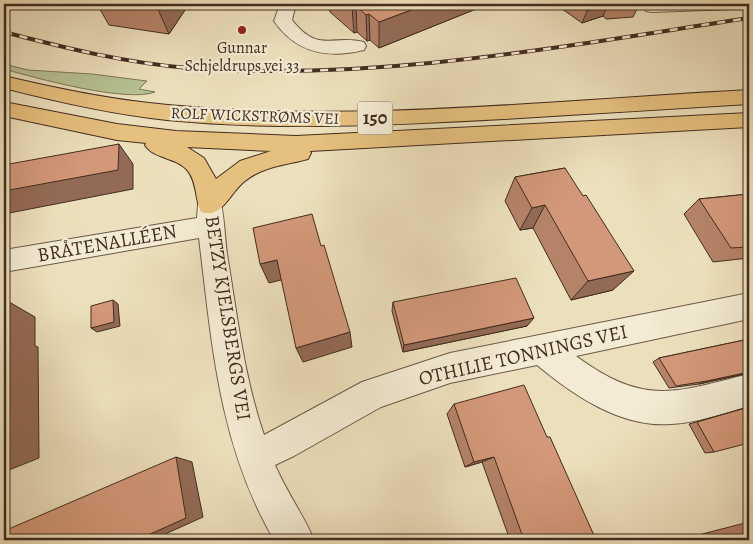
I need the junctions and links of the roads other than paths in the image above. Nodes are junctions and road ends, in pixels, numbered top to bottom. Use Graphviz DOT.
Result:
graph roads {
  1 [pos="288,4"];
  2 [pos="734,4"];
  3 [pos="652,7"];
  4 [pos="357,46"];
  5 [pos="4,82"];
  6 [pos="749,97"];
  7 [pos="4,109"];
  8 [pos="749,120"];
  9 [pos="117,132"];
  10 [pos="362,141"];
  11 [pos="185,156"];
  12 [pos="268,160"];
  13 [pos="210,215"];
  14 [pos="4,261"];
  15 [pos="749,306"];
  16 [pos="542,349"];
  17 [pos="749,390"];
  18 [pos="253,457"];
  19 [pos="295,540"];
  1 -- 4 [label="street"];
  2 -- 3 [label="street"];
  5 -- 6 [label="highway, ROLF WICKSTRØMS VEI / 150"];
  7 -- 9 [label="highway, ROLF WICKSTRØMS VEI / 150"];
  8 -- 10 [label="highway, ROLF WICKSTRØMS VEI / 150"];
  9 -- 10 [label="highway, ROLF WICKSTRØMS VEI / 150"];
  9 -- 11 [label="highway, 150"];
  10 -- 12 [label="highway, 150"];
  11 -- 12 [label="highway, 150"];
  11 -- 13 [label="highway, 150"];
  12 -- 13 [label="highway, 150"];
  13 -- 14 [label="street, BRÅTENALLÉEN"];
  13 -- 18 [label="street, BETZY KJELSBERGS VEI"];
  15 -- 16 [label="street, OTHILIE TONNINGS VEI"];
  16 -- 17 [label="street"];
  16 -- 18 [label="street, OTHILIE TONNINGS VEI"];
  18 -- 19 [label="street, BETZY KJELSBERGS VEI"];
}
